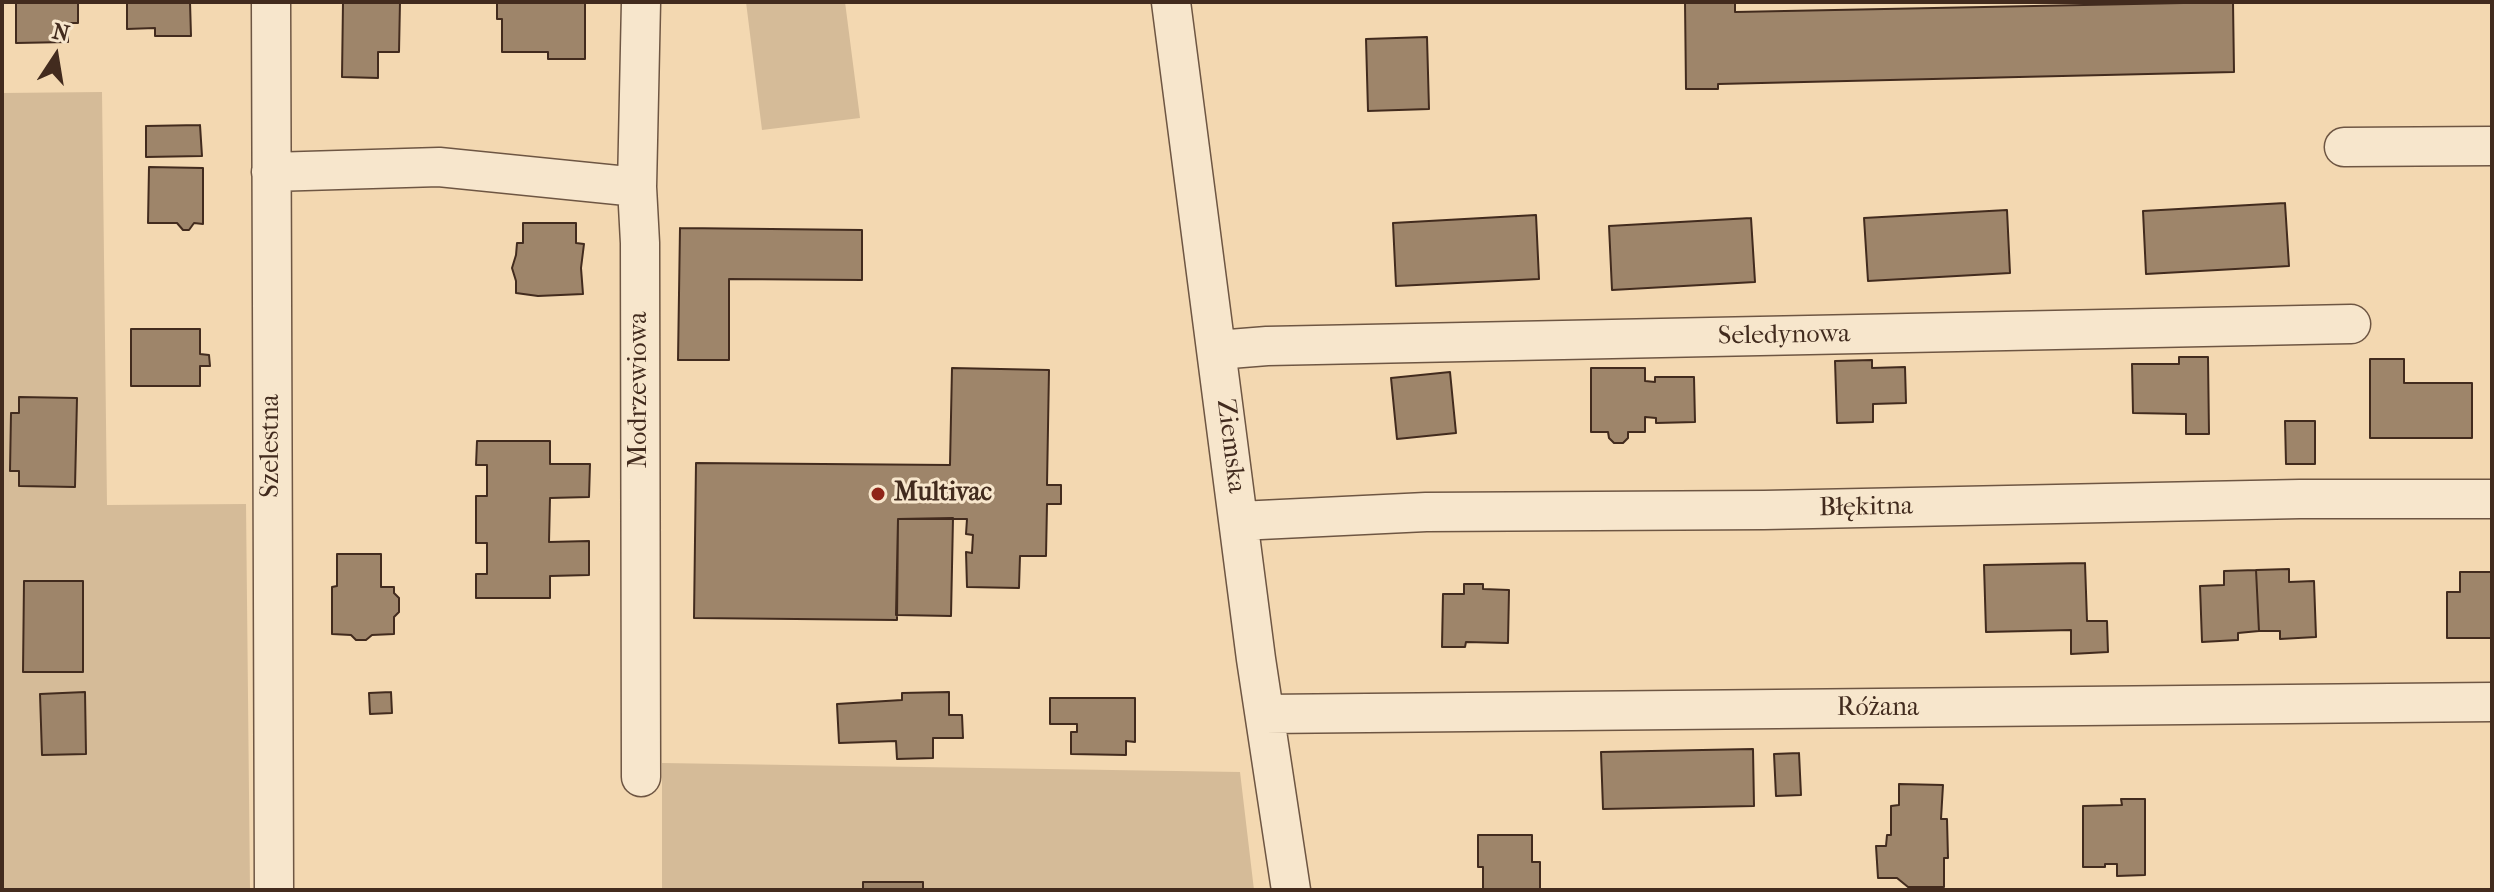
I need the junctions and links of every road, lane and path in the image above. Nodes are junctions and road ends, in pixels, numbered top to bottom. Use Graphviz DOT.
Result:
graph roads {
  1 [pos="271,2"];
  2 [pos="641,2"];
  3 [pos="1171,2"];
  4 [pos="2492,146"];
  5 [pos="2344,147"];
  6 [pos="271,172"];
  7 [pos="637,187"];
  8 [pos="2351,324"];
  9 [pos="1217,350"];
  10 [pos="2492,499"];
  11 [pos="1239,521"];
  12 [pos="2492,702"];
  13 [pos="1265,714"];
  14 [pos="641,777"];
  15 [pos="274,890"];
  16 [pos="1291,890"];
  1 -- 6 [label="street, Szelestna"];
  2 -- 7 [label="street, Modrzewiowa"];
  3 -- 9 [label="street, Ziemska"];
  4 -- 5 [label="street"];
  6 -- 7 [label="street"];
  6 -- 15 [label="street, Szelestna"];
  7 -- 14 [label="street, Modrzewiowa"];
  8 -- 9 [label="street, Seledynowa"];
  9 -- 11 [label="street, Ziemska"];
  10 -- 11 [label="street, Błękitna"];
  11 -- 13 [label="street, Ziemska"];
  12 -- 13 [label="street, Różana"];
  13 -- 16 [label="street, Ziemska"];
}
